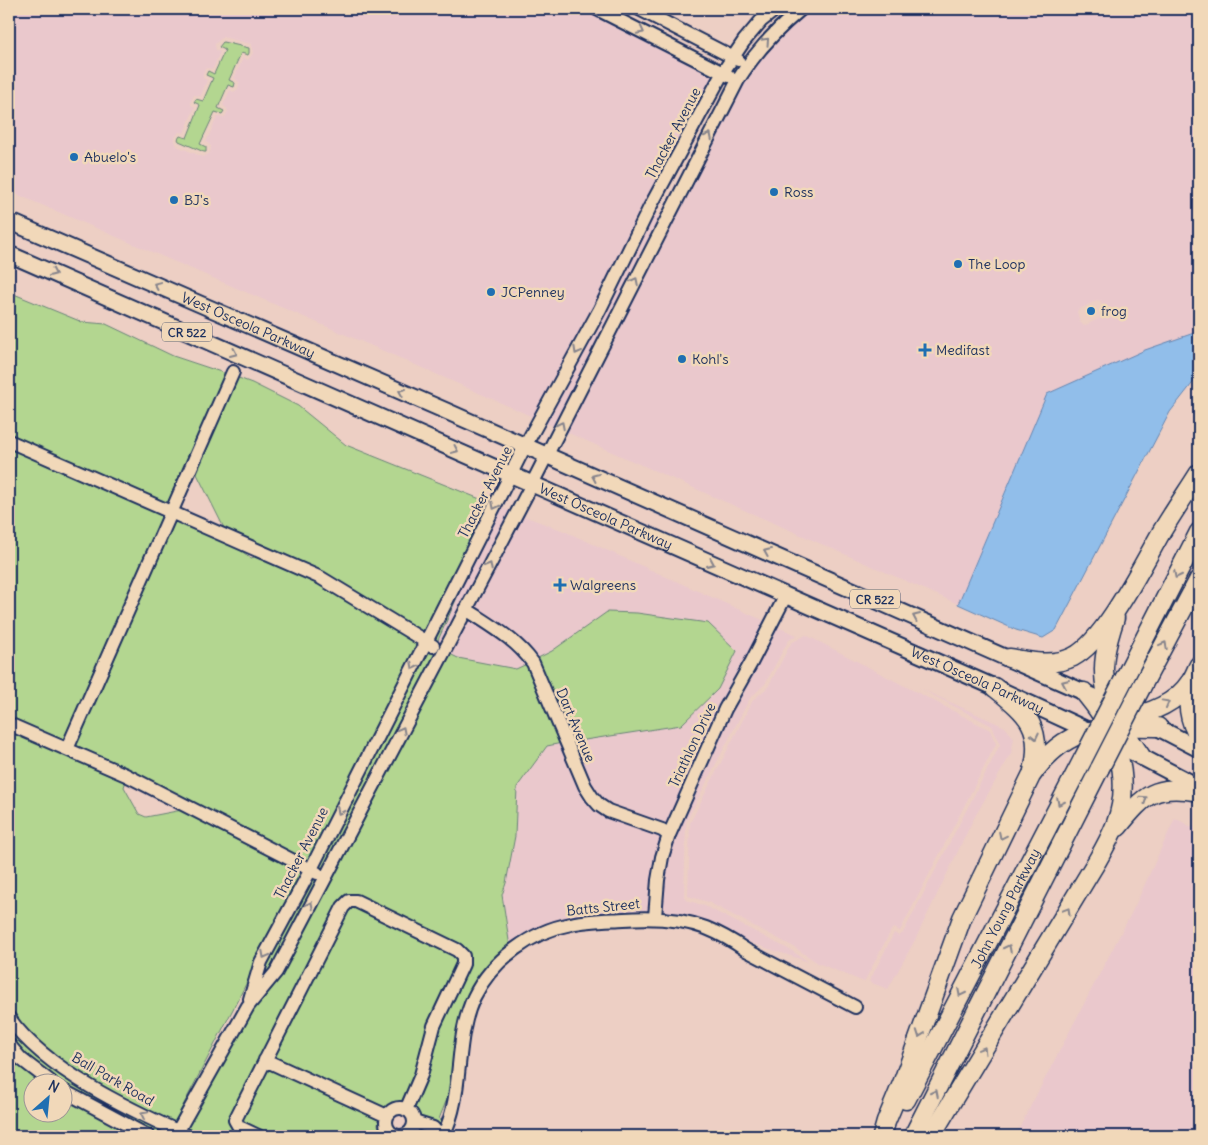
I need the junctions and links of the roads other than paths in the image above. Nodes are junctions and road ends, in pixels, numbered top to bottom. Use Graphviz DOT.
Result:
graph roads {
  1 [pos="597,9"];
  2 [pos="639,9"];
  3 [pos="776,9"];
  4 [pos="802,9"];
  5 [pos="732,57"];
  6 [pos="747,64"];
  7 [pos="723,72"];
  8 [pos="738,80"];
  9 [pos="657,194"];
  10 [pos="675,202"];
  11 [pos="650,207"];
  12 [pos="669,215"];
  13 [pos="9,221"];
  14 [pos="9,254"];
  15 [pos="233,372"];
  16 [pos="9,441"];
  17 [pos="525,446"];
  18 [pos="546,455"];
  19 [pos="1199,473"];
  20 [pos="511,475"];
  21 [pos="532,484"];
  22 [pos="171,512"];
  23 [pos="1199,532"];
  24 [pos="1199,579"];
  25 [pos="786,595"];
  26 [pos="466,609"];
  27 [pos="1116,610"];
  28 [pos="426,642"];
  29 [pos="443,651"];
  30 [pos="1009,658"];
  31 [pos="1199,665"];
  32 [pos="1190,683"];
  33 [pos="994,687"];
  34 [pos="1084,692"];
  35 [pos="1137,716"];
  36 [pos="1112,723"];
  37 [pos="9,724"];
  38 [pos="1083,727"];
  39 [pos="1158,727"];
  40 [pos="1199,737"];
  41 [pos="374,745"];
  42 [pos="1199,749"];
  43 [pos="67,750"];
  44 [pos="390,754"];
  45 [pos="1141,756"];
  46 [pos="1031,776"];
  47 [pos="1199,787"];
  48 [pos="1199,792"];
  49 [pos="669,835"];
  50 [pos="1111,835"];
  51 [pos="311,869"];
  52 [pos="325,877"];
  53 [pos="655,917"];
  54 [pos="248,1006"];
  55 [pos="855,1007"];
  56 [pos="9,1018"];
  57 [pos="9,1045"];
  58 [pos="265,1060"];
  59 [pos="38,1072"];
  60 [pos="72,1095"];
  61 [pos="406,1110"];
  62 [pos="387,1116"];
  63 [pos="412,1126"];
  64 [pos="180,1135"];
  65 [pos="393,1135"];
  66 [pos="148,1136"];
  67 [pos="258,1136"];
  68 [pos="441,1136"];
  69 [pos="882,1136"];
  70 [pos="887,1136"];
  71 [pos="912,1136"];
  72 [pos="931,1136"];
  1 -- 7 [label="street, one-way"];
  2 -- 5 [label="street"];
  3 -- 5 [label="street, Thacker Avenue"];
  6 -- 4 [label="street, one-way"];
  5 -- 6 [label="street"];
  5 -- 7 [label="street, Thacker Avenue"];
  6 -- 8 [label="street"];
  7 -- 8 [label="street"];
  7 -- 9 [label="street, Thacker Avenue"];
  10 -- 8 [label="street, one-way"];
  9 -- 10 [label="street"];
  9 -- 11 [label="street, Thacker Avenue"];
  10 -- 12 [label="street"];
  11 -- 12 [label="street"];
  11 -- 17 [label="street, Thacker Avenue, one-way"];
  18 -- 12 [label="street, one-way"];
  17 -- 13 [label="main road, West Osceola Parkway / CR 522, one-way"];
  14 -- 20 [label="main road, West Osceola Parkway / CR 522, one-way"];
  15 -- 22 [label="street"];
  16 -- 22 [label="street"];
  17 -- 18 [label="main road, West Osceola Parkway / CR 522"];
  17 -- 20 [label="street, Thacker Avenue"];
  18 -- 21 [label="street"];
  30 -- 18 [label="main road, West Osceola Parkway / CR 522, one-way"];
  19 -- 27 [label="highway"];
  20 -- 21 [label="main road, West Osceola Parkway / CR 522"];
  20 -- 28 [label="street, Thacker Avenue, one-way"];
  21 -- 25 [label="main road, West Osceola Parkway / CR 522, one-way"];
  26 -- 21 [label="street, Thacker Avenue, one-way"];
  22 -- 28 [label="street"];
  22 -- 43 [label="street"];
  23 -- 70 [label="highway, John Young Parkway, one-way, bridge"];
  71 -- 24 [label="highway, John Young Parkway, one-way, bridge"];
  25 -- 33 [label="main road, West Osceola Parkway / CR 522"];
  25 -- 49 [label="street, Triathlon Drive"];
  26 -- 29 [label="street, Thacker Avenue"];
  26 -- 49 [label="street, Dart Avenue"];
  27 -- 30 [label="highway"];
  27 -- 36 [label="highway"];
  28 -- 29 [label="street"];
  28 -- 41 [label="street, Thacker Avenue, one-way"];
  44 -- 29 [label="street, Thacker Avenue, one-way"];
  34 -- 30 [label="main road, West Osceola Parkway / CR 522, one-way"];
  31 -- 32 [label="highway"];
  35 -- 32 [label="highway, one-way"];
  32 -- 40 [label="highway"];
  33 -- 38 [label="main road, West Osceola Parkway / CR 522"];
  33 -- 46 [label="highway, one-way"];
  34 -- 36 [label="highway"];
  35 -- 36 [label="highway"];
  35 -- 39 [label="main road"];
  36 -- 38 [label="highway"];
  36 -- 38 [label="main road, West Osceola Parkway / CR 522"];
  36 -- 39 [label="highway"];
  36 -- 45 [label="highway"];
  36 -- 50 [label="highway"];
  37 -- 43 [label="street"];
  38 -- 46 [label="highway"];
  39 -- 42 [label="main road"];
  41 -- 44 [label="street"];
  41 -- 51 [label="street, Thacker Avenue, one-way"];
  43 -- 51 [label="street"];
  44 -- 52 [label="street, Thacker Avenue"];
  45 -- 47 [label="main road"];
  46 -- 69 [label="highway, one-way"];
  50 -- 48 [label="highway, one-way"];
  49 -- 53 [label="street, Triathlon Drive"];
  72 -- 50 [label="highway, one-way"];
  51 -- 52 [label="street"];
  51 -- 54 [label="street, Thacker Avenue, one-way"];
  54 -- 52 [label="street, Thacker Avenue, one-way"];
  53 -- 55 [label="street, Batts Street"];
  53 -- 68 [label="street, Batts Street"];
  54 -- 64 [label="street, Thacker Avenue"];
  64 -- 56 [label="street, Ball Park Road, one-way"];
  57 -- 59 [label="street"];
  58 -- 61 [label="street"];
  58 -- 62 [label="street"];
  58 -- 67 [label="street"];
  60 -- 66 [label="street"];
  61 -- 62 [label="street"];
  61 -- 63 [label="street"];
  62 -- 65 [label="street"];
  63 -- 65 [label="street"];
  63 -- 68 [label="street"];
}
